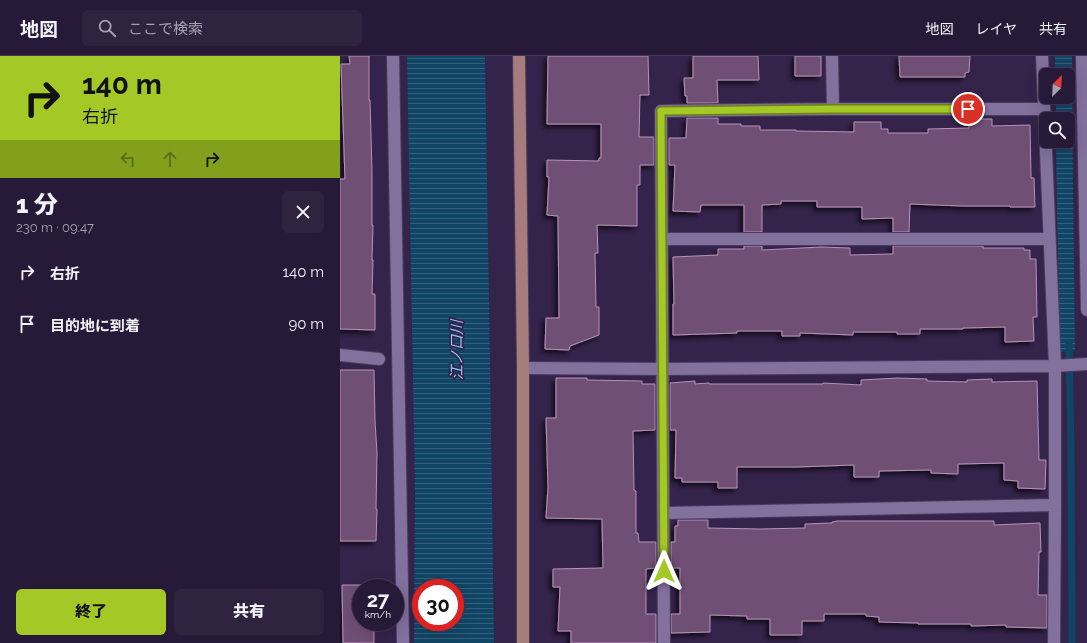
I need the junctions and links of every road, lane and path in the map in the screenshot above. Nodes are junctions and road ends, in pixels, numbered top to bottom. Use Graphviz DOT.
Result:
graph roads {
  1 [pos="393,56"];
  2 [pos="519,56"];
  3 [pos="832,56"];
  4 [pos="1042,56"];
  5 [pos="1082,56"];
  6 [pos="833,109"];
  7 [pos="1043,109"];
  8 [pos="1085,110"];
  9 [pos="1086,236"];
  10 [pos="662,239"];
  11 [pos="1049,239"];
  12 [pos="1087,310"];
  13 [pos="340,354"];
  14 [pos="380,359"];
  15 [pos="1087,364"];
  16 [pos="1055,366"];
  17 [pos="523,368"];
  18 [pos="663,369"];
  19 [pos="1055,505"];
  20 [pos="664,513"];
  21 [pos="403,643"];
  22 [pos="523,643"];
  23 [pos="664,643"];
  24 [pos="1054,643"];
  1 -- 21 [label="street"];
  2 -- 17 [label="street"];
  3 -- 6 [label="street"];
  4 -- 7 [label="street"];
  5 -- 8 [label="street"];
  6 -- 7 [label="street"];
  6 -- 10 [label="street"];
  7 -- 11 [label="street"];
  8 -- 9 [label="street"];
  9 -- 12 [label="street"];
  10 -- 11 [label="street"];
  10 -- 18 [label="street"];
  11 -- 16 [label="street"];
  13 -- 14 [label="street"];
  15 -- 16 [label="street"];
  16 -- 18 [label="street"];
  16 -- 19 [label="street"];
  17 -- 18 [label="street"];
  17 -- 22 [label="street"];
  18 -- 20 [label="street"];
  19 -- 20 [label="street"];
  19 -- 24 [label="street"];
  20 -- 23 [label="street"];
}
